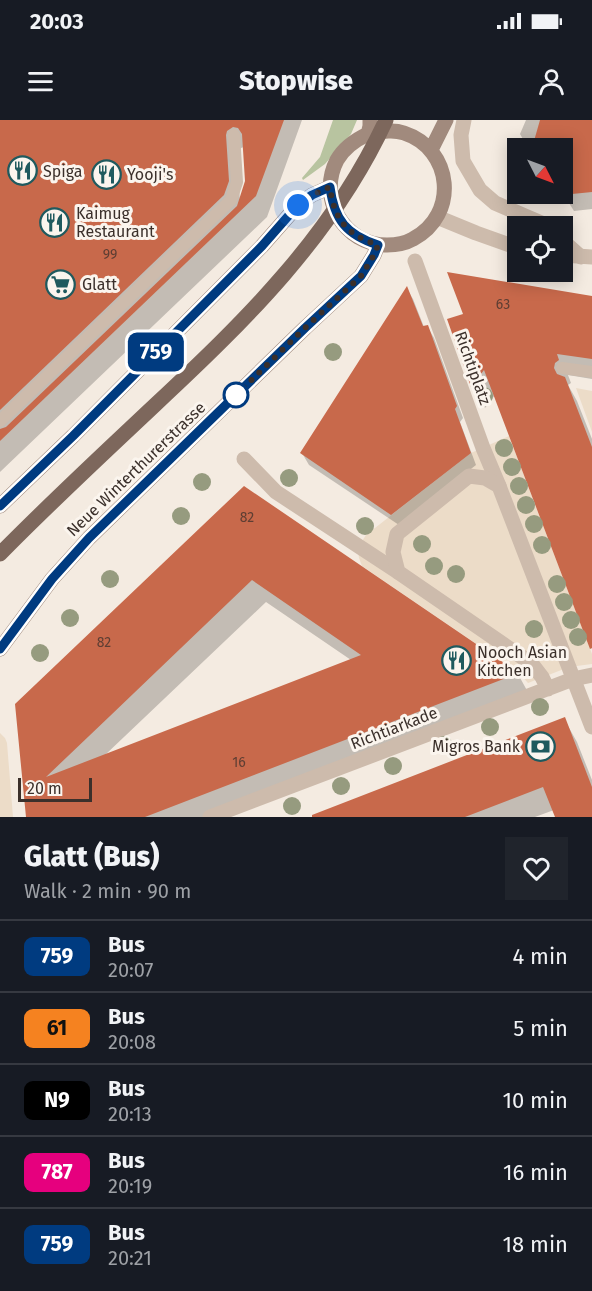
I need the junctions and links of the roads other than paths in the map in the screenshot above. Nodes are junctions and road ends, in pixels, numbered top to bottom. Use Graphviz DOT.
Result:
graph roads {
  1 [pos="386,120"];
  2 [pos="446,120"];
  3 [pos="464,120"];
  4 [pos="369,127"];
  5 [pos="234,135"];
  6 [pos="431,150"];
  7 [pos="330,187"];
  8 [pos="525,216"];
  9 [pos="437,217"];
  10 [pos="507,244"];
  11 [pos="378,245"];
  12 [pos="573,248"];
  13 [pos="586,257"];
  14 [pos="415,261"];
  15 [pos="562,368"];
  16 [pos="592,372"];
  17 [pos="0,421"];
  18 [pos="244,459"];
  19 [pos="499,486"];
  20 [pos="0,506"];
  21 [pos="0,554"];
  22 [pos="398,572"];
  23 [pos="0,649"];
  24 [pos="592,675"];
  25 [pos="573,678"];
  26 [pos="548,689"];
  27 [pos="592,727"];
  28 [pos="240,812"];
  29 [pos="210,817"];
  1 -- 21 [label="main road, Neue Winterthurerstrasse, bridge"];
  2 -- 6 [label="main road"];
  3 -- 8 [label="street"];
  4 -- 6 [label="main road"];
  4 -- 7 [label="main road"];
  5 -- 17 [label="lane"];
  6 -- 9 [label="main road"];
  7 -- 11 [label="main road"];
  7 -- 20 [label="main road"];
  9 -- 10 [label="street"];
  9 -- 11 [label="main road"];
  11 -- 23 [label="main road, Neue Winterthurerstrasse"];
  12 -- 13 [label="street"];
  14 -- 19 [label="street, Richtiplatz"];
  15 -- 16 [label="lane"];
  18 -- 22 [label="street"];
  19 -- 22 [label="street"];
  19 -- 25 [label="street, Richtiplatz"];
  22 -- 26 [label="street"];
  24 -- 25 [label="street, Richtiarkade"];
  25 -- 26 [label="street, Richtiarkade"];
  25 -- 27 [label="street, Richtiplatz"];
  26 -- 28 [label="street, Richtiarkade"];
  28 -- 29 [label="street, Richtiarkade"];
}
